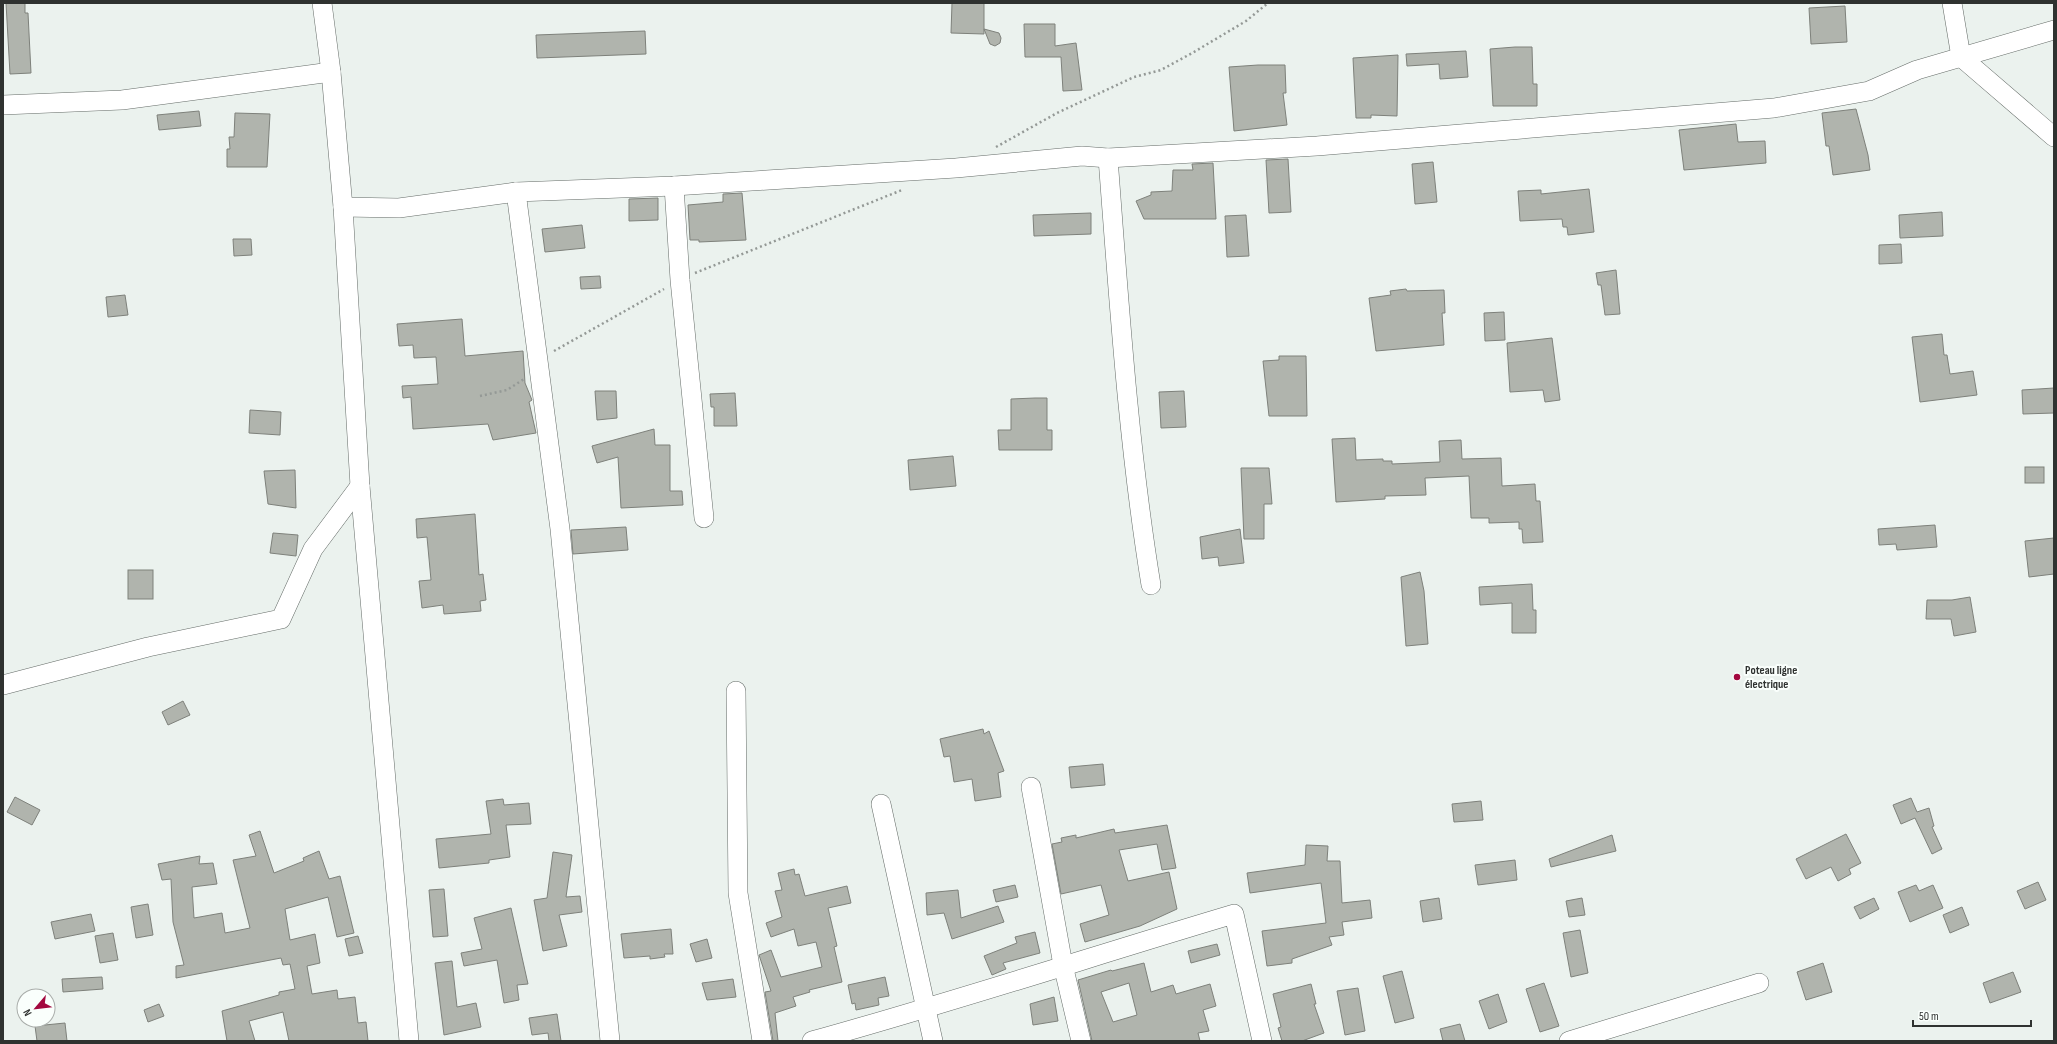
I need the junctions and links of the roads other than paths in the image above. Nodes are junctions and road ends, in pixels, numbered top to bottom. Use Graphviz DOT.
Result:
graph roads {
  1 [pos="322,3"];
  2 [pos="1952,3"];
  3 [pos="2054,30"];
  4 [pos="1960,57"];
  5 [pos="331,72"];
  6 [pos="3,105"];
  7 [pos="2054,137"];
  8 [pos="1108,158"];
  9 [pos="674,186"];
  10 [pos="516,192"];
  11 [pos="343,207"];
  12 [pos="360,486"];
  13 [pos="704,518"];
  14 [pos="1151,585"];
  15 [pos="3,685"];
  16 [pos="736,691"];
  17 [pos="1031,787"];
  18 [pos="881,804"];
  19 [pos="1063,965"];
  20 [pos="1759,982"];
  21 [pos="926,1009"];
  22 [pos="409,1041"];
  23 [pos="610,1041"];
  24 [pos="762,1041"];
  25 [pos="812,1041"];
  26 [pos="933,1041"];
  27 [pos="1081,1041"];
  28 [pos="1262,1041"];
  29 [pos="1569,1041"];
  1 -- 5 [label="street"];
  2 -- 4 [label="street"];
  3 -- 4 [label="street"];
  4 -- 7 [label="street"];
  4 -- 8 [label="street"];
  5 -- 6 [label="street"];
  5 -- 11 [label="street"];
  8 -- 9 [label="street"];
  8 -- 14 [label="street"];
  9 -- 10 [label="street"];
  9 -- 13 [label="street"];
  10 -- 11 [label="street"];
  10 -- 23 [label="street"];
  11 -- 12 [label="street"];
  12 -- 15 [label="street"];
  12 -- 22 [label="street"];
  16 -- 24 [label="street"];
  17 -- 19 [label="street"];
  18 -- 21 [label="street"];
  19 -- 21 [label="street"];
  19 -- 27 [label="street"];
  19 -- 28 [label="street"];
  20 -- 29 [label="street"];
  21 -- 25 [label="street"];
  21 -- 26 [label="street"];
}
